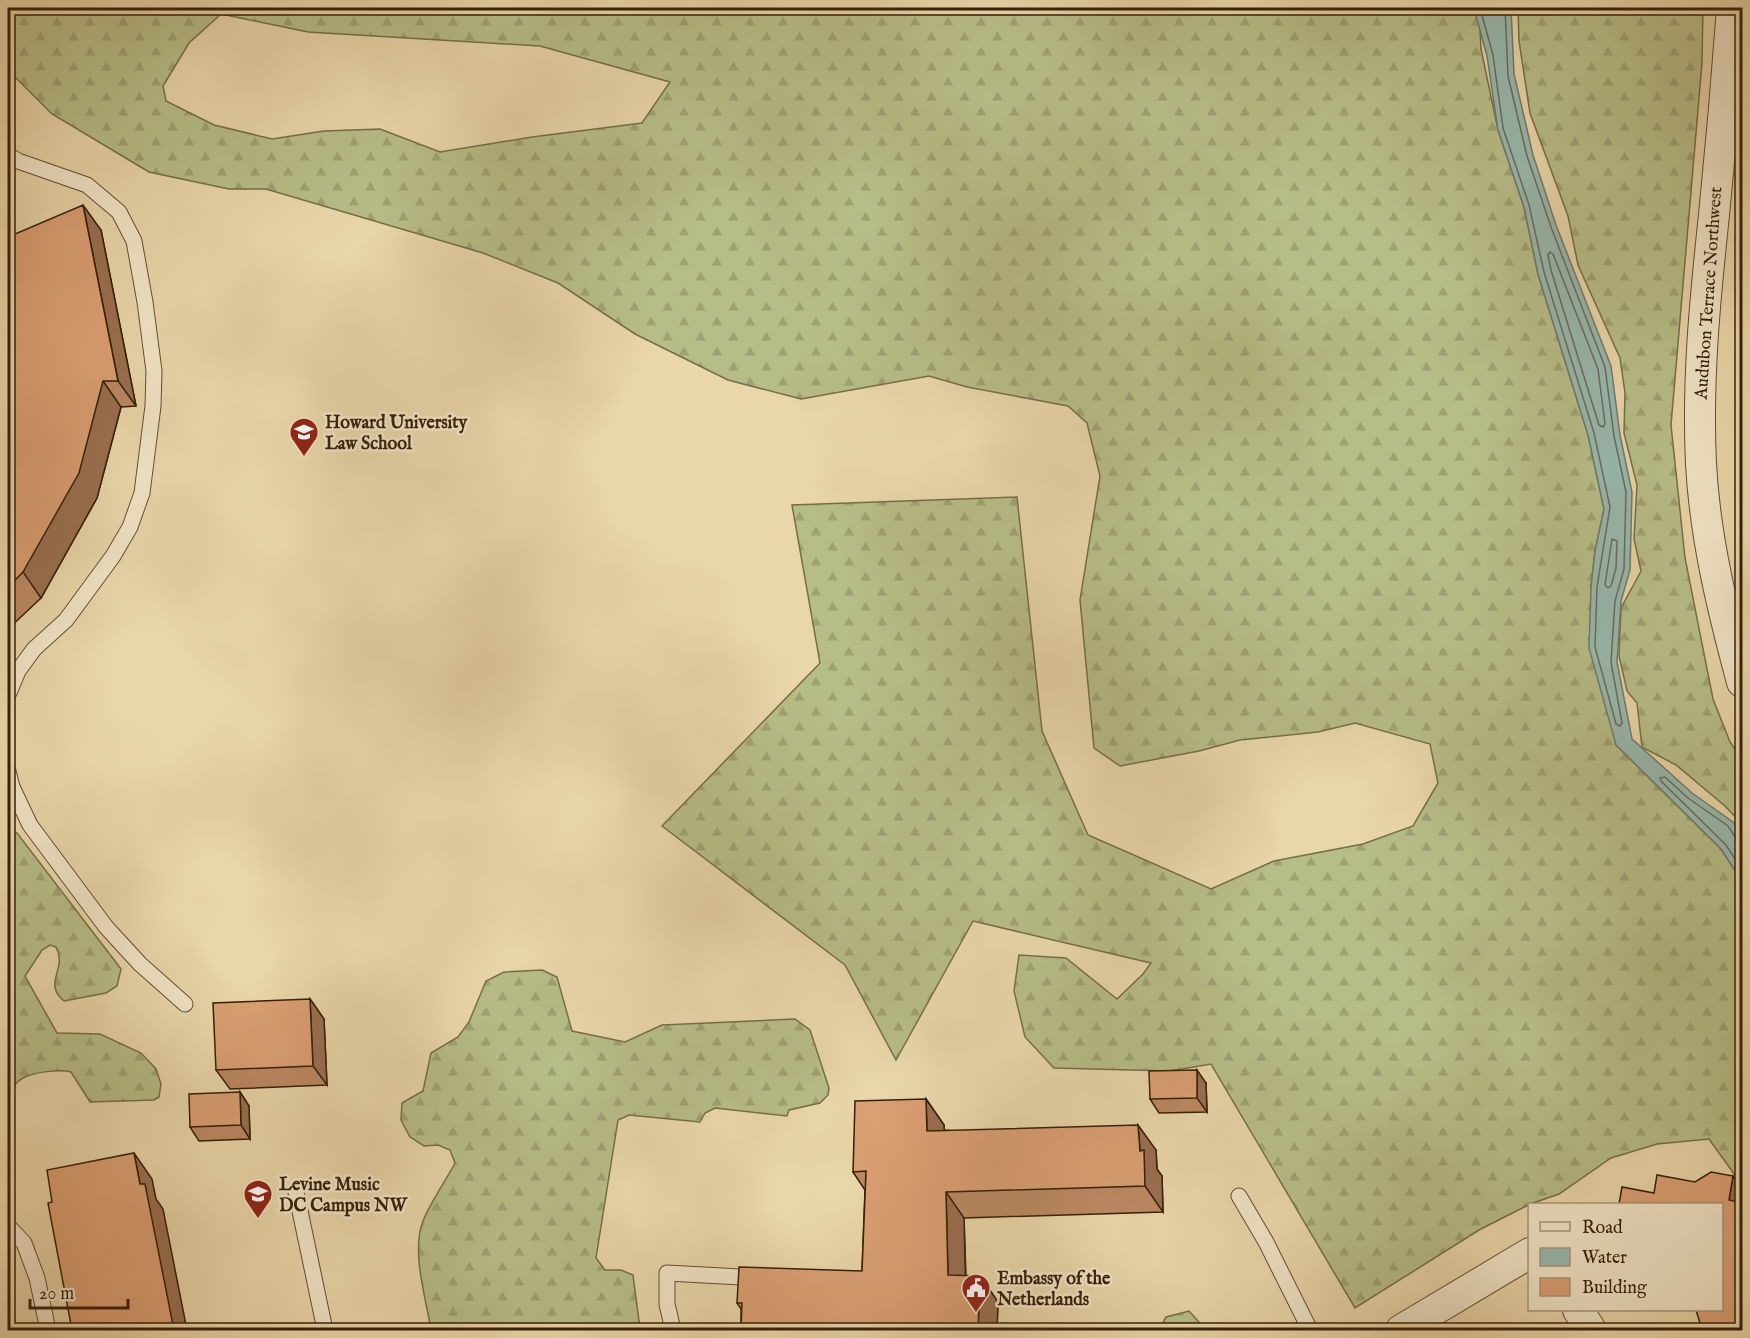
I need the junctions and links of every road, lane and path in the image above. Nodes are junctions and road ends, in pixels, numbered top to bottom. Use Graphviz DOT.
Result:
graph roads {
  1 [pos="1732,8"];
  2 [pos="8,155"];
  3 [pos="1743,682"];
  4 [pos="8,695"];
  5 [pos="8,771"];
  6 [pos="184,1004"];
  7 [pos="296,1192"];
  8 [pos="1239,1196"];
  9 [pos="8,1226"];
  10 [pos="1528,1254"];
  11 [pos="771,1279"];
  12 [pos="1579,1311"];
  13 [pos="48,1330"];
  14 [pos="325,1330"];
  15 [pos="673,1330"];
  16 [pos="1310,1330"];
  17 [pos="1401,1330"];
  18 [pos="1591,1330"];
  1 -- 3 [label="street, Audubon Terrace Northwest"];
  2 -- 4 [label="lane"];
  5 -- 6 [label="lane"];
  7 -- 14 [label="lane"];
  8 -- 16 [label="lane"];
  9 -- 13 [label="lane"];
  10 -- 17 [label="street"];
  11 -- 15 [label="lane"];
  12 -- 18 [label="street"];
}
